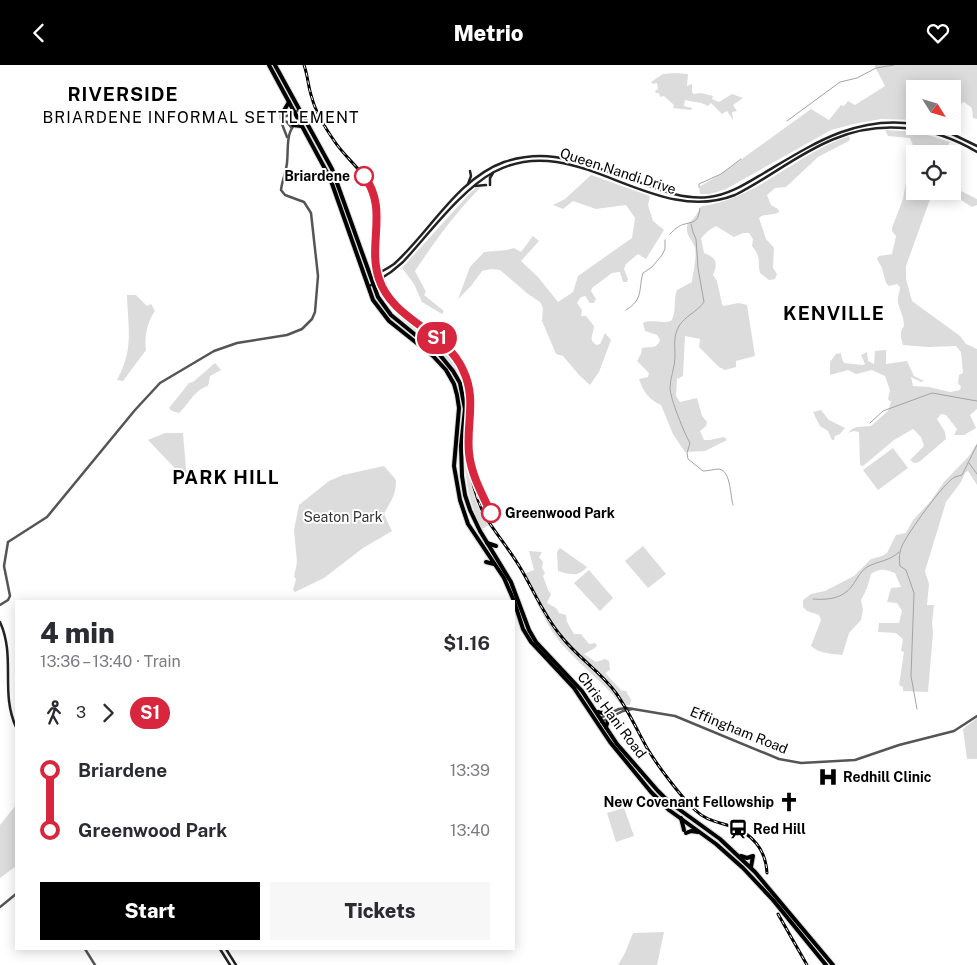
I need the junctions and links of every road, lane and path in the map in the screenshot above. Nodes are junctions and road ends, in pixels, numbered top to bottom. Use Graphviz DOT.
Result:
graph roads {
  1 [pos="269,65"];
  2 [pos="275,65"];
  3 [pos="288,102"];
  4 [pos="299,110"];
  5 [pos="294,112"];
  6 [pos="303,117"];
  7 [pos="298,120"];
  8 [pos="282,121"];
  9 [pos="906,124"];
  10 [pos="301,126"];
  11 [pos="292,127"];
  12 [pos="954,135"];
  13 [pos="288,139"];
  14 [pos="977,146"];
  15 [pos="977,152"];
  16 [pos="470,171"];
  17 [pos="494,172"];
  18 [pos="486,185"];
  19 [pos="490,185"];
  20 [pos="467,186"];
  21 [pos="474,186"];
  22 [pos="370,278"];
  23 [pos="365,280"];
  24 [pos="372,284"];
  25 [pos="368,287"];
  26 [pos="418,337"];
  27 [pos="411,338"];
  28 [pos="453,371"];
  29 [pos="447,377"];
  30 [pos="487,543"];
  31 [pos="496,546"];
  32 [pos="501,553"];
  33 [pos="486,562"];
  34 [pos="500,563"];
  35 [pos="494,564"];
  36 [pos="514,600"];
  37 [pos="515,604"];
  38 [pos="0,605"];
  39 [pos="0,622"];
  40 [pos="596,711"];
  41 [pos="608,716"];
  42 [pos="977,716"];
  43 [pos="601,720"];
  44 [pos="596,722"];
  45 [pos="15,725"];
  46 [pos="606,728"];
  47 [pos="680,817"];
  48 [pos="700,832"];
  49 [pos="737,854"];
  50 [pos="751,868"];
  51 [pos="15,895"];
  52 [pos="0,907"];
  53 [pos="86,950"];
  54 [pos="221,950"];
  55 [pos="227,950"];
  56 [pos="95,965"];
  57 [pos="230,965"];
  58 [pos="236,965"];
  59 [pos="826,965"];
  60 [pos="833,965"];
  1 -- 3 [label="main road, Chris Hani Road"];
  2 -- 4 [label="main road, Chris Hani Road"];
  3 -- 5 [label="main road, Chris Hani Road"];
  3 -- 8 [label="main road"];
  4 -- 5 [label="street"];
  4 -- 6 [label="main road, Chris Hani Road"];
  5 -- 7 [label="main road, Chris Hani Road"];
  5 -- 8 [label="street"];
  6 -- 7 [label="street"];
  6 -- 22 [label="main road, Chris Hani Road"];
  7 -- 10 [label="main road, Chris Hani Road"];
  7 -- 11 [label="street"];
  8 -- 11 [label="street"];
  8 -- 13 [label="street"];
  9 -- 20 [label="main road, Queen Nandi Drive"];
  10 -- 11 [label="main road"];
  10 -- 23 [label="main road, Chris Hani Road"];
  11 -- 13 [label="street"];
  12 -- 14 [label="main road"];
  13 -- 38 [label="street"];
  15 -- 17 [label="main road, Queen Nandi Drive"];
  16 -- 20 [label="main road"];
  17 -- 19 [label="main road"];
  17 -- 21 [label="main road, Queen Nandi Drive"];
  18 -- 21 [label="main road"];
  20 -- 22 [label="main road, Queen Nandi Drive"];
  21 -- 24 [label="main road, Queen Nandi Drive"];
  22 -- 23 [label="main road, Queen Nandi Drive"];
  22 -- 24 [label="main road, Chris Hani Road"];
  23 -- 25 [label="main road, Chris Hani Road"];
  24 -- 25 [label="main road, Queen Nandi Drive"];
  24 -- 26 [label="main road, Chris Hani Road"];
  25 -- 27 [label="main road, Chris Hani Road"];
  26 -- 27 [label="main road"];
  26 -- 28 [label="main road, Chris Hani Road"];
  27 -- 29 [label="main road, Chris Hani Road"];
  28 -- 29 [label="main road"];
  28 -- 30 [label="main road, Chris Hani Road"];
  29 -- 35 [label="main road, Chris Hani Road"];
  30 -- 31 [label="main road"];
  30 -- 34 [label="main road, Chris Hani Road"];
  32 -- 34 [label="main road"];
  33 -- 35 [label="main road"];
  34 -- 40 [label="main road, Chris Hani Road"];
  35 -- 36 [label="main road, Chris Hani Road"];
  37 -- 44 [label="main road, Chris Hani Road"];
  39 -- 45 [label="main road"];
  40 -- 41 [label="main road"];
  40 -- 43 [label="main road, Chris Hani Road"];
  41 -- 42 [label="street, Effingham Road"];
  41 -- 43 [label="street, Effingham Road"];
  41 -- 46 [label="main road"];
  43 -- 44 [label="street, Effingham Road"];
  43 -- 46 [label="main road, Chris Hani Road"];
  44 -- 47 [label="main road, Chris Hani Road"];
  46 -- 49 [label="main road, Chris Hani Road"];
  47 -- 48 [label="main road, Chris Hani Road"];
  47 -- 48 [label="main road"];
  48 -- 59 [label="main road, Chris Hani Road"];
  49 -- 50 [label="main road, Chris Hani Road"];
  49 -- 50 [label="main road"];
  50 -- 60 [label="main road, Chris Hani Road"];
  51 -- 52 [label="street"];
  53 -- 56 [label="street"];
  54 -- 57 [label="main road"];
  55 -- 58 [label="main road"];
}
